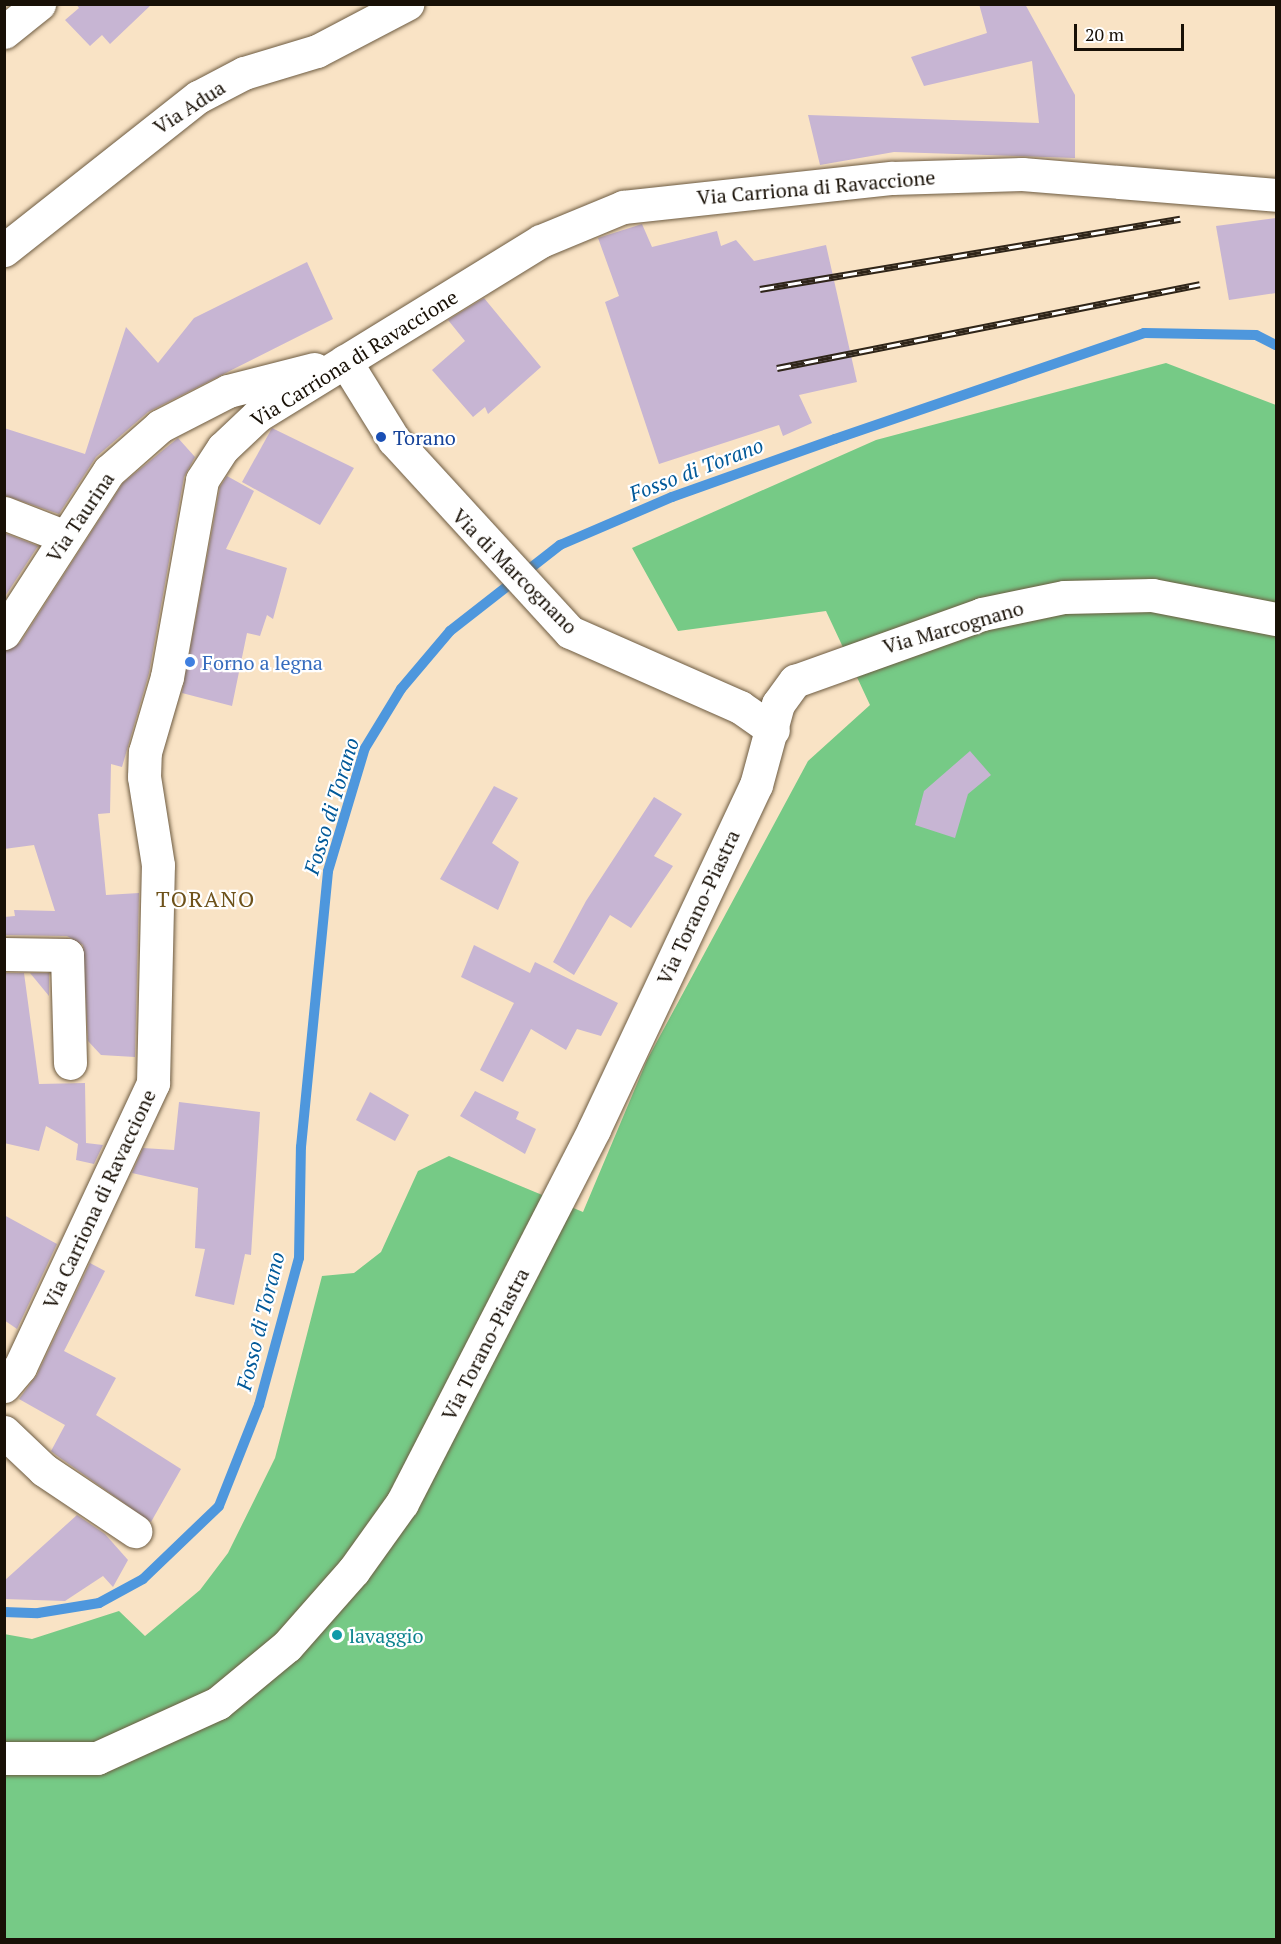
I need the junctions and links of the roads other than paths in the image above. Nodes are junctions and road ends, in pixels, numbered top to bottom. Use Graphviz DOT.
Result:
graph roads {
  1 [pos="39,4"];
  2 [pos="432,4"];
  3 [pos="404,7"];
  4 [pos="4,32"];
  5 [pos="1276,195"];
  6 [pos="4,250"];
  7 [pos="345,361"];
  8 [pos="4,513"];
  9 [pos="66,537"];
  10 [pos="1276,619"];
  11 [pos="4,633"];
  12 [pos="773,730"];
  13 [pos="4,954"];
  14 [pos="70,1063"];
  15 [pos="4,1386"];
  16 [pos="4,1432"];
  17 [pos="135,1531"];
  18 [pos="4,1758"];
  1 -- 4 [label="street"];
  2 -- 3 [label="street, Via Adua"];
  3 -- 6 [label="street, Via Adua"];
  5 -- 7 [label="street, Via Carriona di Ravaccione"];
  7 -- 9 [label="street, Via Taurina"];
  7 -- 12 [label="street, Via di Marcognano"];
  7 -- 15 [label="street, Via Carriona di Ravaccione"];
  8 -- 9 [label="street"];
  9 -- 11 [label="street, Via Taurina"];
  10 -- 12 [label="street, Via Marcognano"];
  12 -- 18 [label="street, Via Torano-Piastra"];
  13 -- 14 [label="street"];
  16 -- 17 [label="street"];
}
